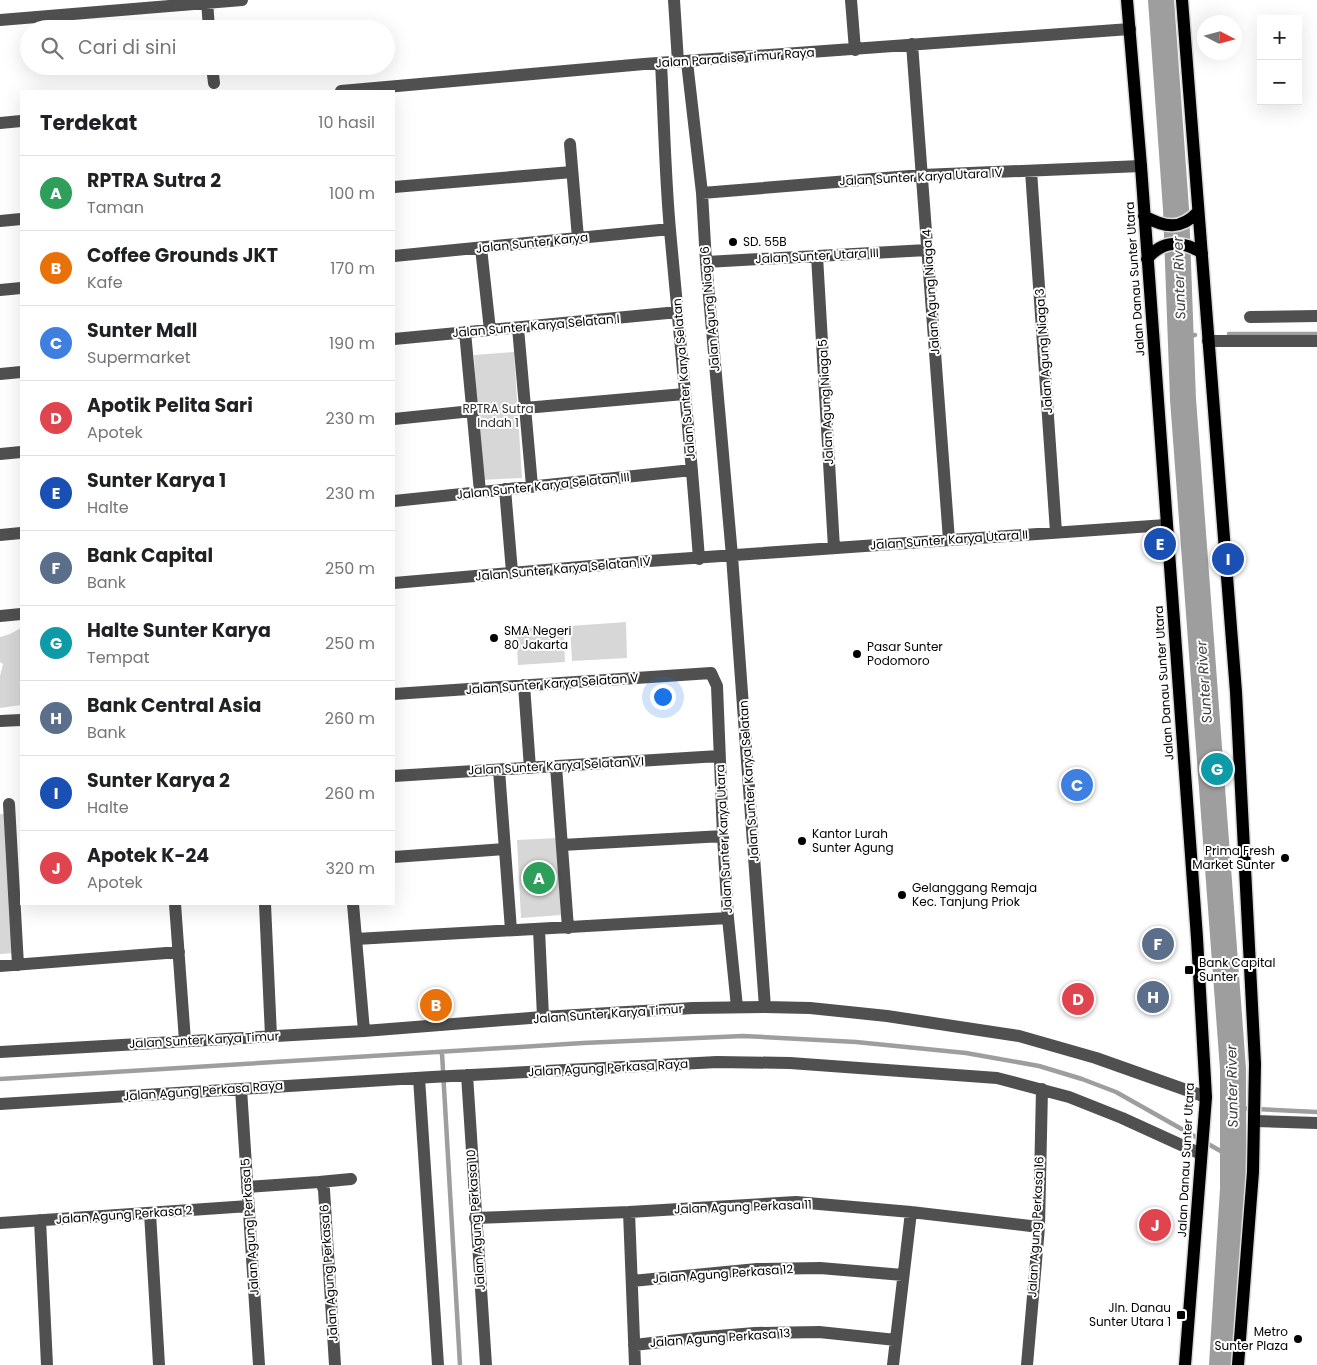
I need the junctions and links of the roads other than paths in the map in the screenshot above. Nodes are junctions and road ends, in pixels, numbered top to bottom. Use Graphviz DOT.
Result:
graph roads {
  1 [pos="242,0"];
  2 [pos="674,0"];
  3 [pos="851,0"];
  4 [pos="1127,0"];
  5 [pos="1182,0"];
  6 [pos="207,1"];
  7 [pos="0,20"];
  8 [pos="208,20"];
  9 [pos="1130,29"];
  10 [pos="912,44"];
  11 [pos="855,50"];
  12 [pos="682,62"];
  13 [pos="661,64"];
  14 [pos="213,75"];
  15 [pos="214,83"];
  16 [pos="353,90"];
  17 [pos="20,121"];
  18 [pos="0,123"];
  19 [pos="570,144"];
  20 [pos="1141,166"];
  21 [pos="1031,171"];
  22 [pos="572,172"];
  23 [pos="922,175"];
  24 [pos="395,187"];
  25 [pos="702,194"];
  26 [pos="1198,212"];
  27 [pos="1144,216"];
  28 [pos="20,219"];
  29 [pos="0,221"];
  30 [pos="670,229"];
  31 [pos="578,238"];
  32 [pos="481,248"];
  33 [pos="928,250"];
  34 [pos="1202,253"];
  35 [pos="395,256"];
  36 [pos="817,256"];
  37 [pos="1147,259"];
  38 [pos="706,262"];
  39 [pos="20,288"];
  40 [pos="0,290"];
  41 [pos="678,312"];
  42 [pos="1317,316"];
  43 [pos="1250,317"];
  44 [pos="518,328"];
  45 [pos="490,330"];
  46 [pos="465,332"];
  47 [pos="395,339"];
  48 [pos="1208,341"];
  49 [pos="1317,341"];
  50 [pos="20,372"];
  51 [pos="0,374"];
  52 [pos="684,394"];
  53 [pos="525,408"];
  54 [pos="472,411"];
  55 [pos="395,419"];
  56 [pos="20,452"];
  57 [pos="0,454"];
  58 [pos="692,470"];
  59 [pos="532,486"];
  60 [pos="505,489"];
  61 [pos="480,492"];
  62 [pos="395,501"];
  63 [pos="1166,525"];
  64 [pos="1056,532"];
  65 [pos="20,533"];
  66 [pos="0,535"];
  67 [pos="950,540"];
  68 [pos="834,548"];
  69 [pos="732,556"];
  70 [pos="699,558"];
  71 [pos="512,572"];
  72 [pos="395,583"];
  73 [pos="20,614"];
  74 [pos="0,616"];
  75 [pos="711,673"];
  76 [pos="524,686"];
  77 [pos="395,694"];
  78 [pos="20,720"];
  79 [pos="0,721"];
  80 [pos="719,756"];
  81 [pos="556,766"];
  82 [pos="530,768"];
  83 [pos="499,770"];
  84 [pos="395,776"];
  85 [pos="10,804"];
  86 [pos="724,836"];
  87 [pos="562,845"];
  88 [pos="505,848"];
  89 [pos="395,857"];
  90 [pos="17,881"];
  91 [pos="175,905"];
  92 [pos="265,905"];
  93 [pos="353,905"];
  94 [pos="728,918"];
  95 [pos="568,928"];
  96 [pos="539,929"];
  97 [pos="511,930"];
  98 [pos="356,939"];
  99 [pos="179,952"];
  100 [pos="18,965"];
  101 [pos="0,966"];
  102 [pos="736,1006"];
  103 [pos="765,1006"];
  104 [pos="543,1017"];
  105 [pos="364,1031"];
  106 [pos="271,1036"];
  107 [pos="185,1041"];
  108 [pos="0,1052"];
  109 [pos="461,1075"];
  110 [pos="426,1077"];
  111 [pos="241,1088"];
  112 [pos="1042,1089"];
  113 [pos="1206,1101"];
  114 [pos="0,1104"];
  115 [pos="1255,1118"];
  116 [pos="1317,1123"];
  117 [pos="1201,1149"];
  118 [pos="351,1179"];
  119 [pos="319,1182"];
  120 [pos="247,1187"];
  121 [pos="249,1206"];
  122 [pos="629,1212"];
  123 [pos="911,1212"];
  124 [pos="150,1213"];
  125 [pos="475,1218"];
  126 [pos="40,1220"];
  127 [pos="0,1223"];
  128 [pos="1039,1227"];
  129 [pos="903,1276"];
  130 [pos="632,1281"];
  131 [pos="896,1340"];
  132 [pos="634,1345"];
  133 [pos="48,1365"];
  134 [pos="159,1365"];
  135 [pos="259,1365"];
  136 [pos="335,1365"];
  137 [pos="438,1365"];
  138 [pos="486,1365"];
  139 [pos="635,1365"];
  140 [pos="893,1365"];
  141 [pos="1027,1365"];
  142 [pos="1185,1365"];
  143 [pos="1238,1365"];
  1 -- 6 [label="street"];
  2 -- 12 [label="street, Jalan Agung Niaga 6"];
  3 -- 11 [label="street"];
  4 -- 9 [label="main road, Jalan Danau Sunter Utara"];
  5 -- 26 [label="main road"];
  6 -- 7 [label="street"];
  6 -- 8 [label="street"];
  9 -- 10 [label="street, Jalan Paradise Timur Raya"];
  9 -- 20 [label="main road, Jalan Danau Sunter Utara"];
  10 -- 11 [label="street, Jalan Paradise Timur Raya"];
  10 -- 23 [label="street, Jalan Agung Niaga 4"];
  11 -- 12 [label="street, Jalan Paradise Timur Raya"];
  12 -- 13 [label="street, Jalan Paradise Timur Raya"];
  12 -- 25 [label="street, Jalan Agung Niaga 6"];
  13 -- 16 [label="street, Jalan Paradise Timur Raya"];
  13 -- 30 [label="street, Jalan Sunter Karya Selatan"];
  14 -- 15 [label="street"];
  17 -- 18 [label="street"];
  19 -- 22 [label="street"];
  20 -- 21 [label="street, Jalan Sunter Karya Utara IV"];
  20 -- 27 [label="main road, Jalan Danau Sunter Utara"];
  21 -- 23 [label="street, Jalan Sunter Karya Utara IV"];
  21 -- 64 [label="street, Jalan Agung Niaga 3"];
  22 -- 24 [label="street"];
  22 -- 31 [label="street"];
  23 -- 25 [label="street, Jalan Sunter Karya Utara IV"];
  23 -- 33 [label="street, Jalan Agung Niaga 4"];
  25 -- 38 [label="street, Jalan Agung Niaga 6"];
  26 -- 27 [label="main road"];
  26 -- 34 [label="main road"];
  27 -- 37 [label="main road, Jalan Danau Sunter Utara"];
  28 -- 29 [label="street"];
  30 -- 31 [label="street, Jalan Sunter Karya"];
  30 -- 41 [label="street, Jalan Sunter Karya Selatan"];
  31 -- 32 [label="street, Jalan Sunter Karya"];
  32 -- 35 [label="street, Jalan Sunter Karya"];
  32 -- 45 [label="street"];
  33 -- 36 [label="street, Jalan Sunter Utara III"];
  33 -- 67 [label="street, Jalan Agung Niaga 4"];
  34 -- 37 [label="main road"];
  34 -- 48 [label="main road"];
  36 -- 38 [label="street, Jalan Sunter Utara III"];
  36 -- 68 [label="street, Jalan Agung Niaga 5"];
  37 -- 63 [label="main road, Jalan Danau Sunter Utara"];
  38 -- 69 [label="street, Jalan Agung Niaga 6"];
  39 -- 40 [label="street"];
  41 -- 44 [label="street, Jalan Sunter Karya Selatan I"];
  41 -- 52 [label="street, Jalan Sunter Karya Selatan"];
  42 -- 43 [label="street"];
  44 -- 45 [label="street, Jalan Sunter Karya Selatan I"];
  44 -- 53 [label="street"];
  45 -- 46 [label="street, Jalan Sunter Karya Selatan I"];
  46 -- 47 [label="street, Jalan Sunter Karya Selatan I"];
  46 -- 54 [label="street"];
  48 -- 49 [label="street"];
  48 -- 115 [label="main road"];
  50 -- 51 [label="street"];
  52 -- 53 [label="street"];
  52 -- 58 [label="street, Jalan Sunter Karya Selatan"];
  53 -- 59 [label="street"];
  54 -- 55 [label="street"];
  54 -- 61 [label="street"];
  56 -- 57 [label="street"];
  58 -- 59 [label="street, Jalan Sunter Karya Selatan III"];
  58 -- 70 [label="street, Jalan Sunter Karya Selatan"];
  59 -- 60 [label="street, Jalan Sunter Karya Selatan III"];
  60 -- 61 [label="street, Jalan Sunter Karya Selatan III"];
  60 -- 71 [label="street"];
  61 -- 62 [label="street, Jalan Sunter Karya Selatan III"];
  63 -- 64 [label="street, Jalan Sunter Karya Utara II"];
  63 -- 113 [label="main road, Jalan Danau Sunter Utara"];
  64 -- 67 [label="street, Jalan Sunter Karya Utara II"];
  65 -- 66 [label="street"];
  67 -- 68 [label="street, Jalan Sunter Karya Utara II"];
  68 -- 69 [label="street, Jalan Sunter Karya Utara II"];
  69 -- 70 [label="street, Jalan Sunter Karya Selatan IV"];
  69 -- 103 [label="street, Jalan Sunter Karya Selatan"];
  70 -- 71 [label="street, Jalan Sunter Karya Selatan IV"];
  71 -- 72 [label="street, Jalan Sunter Karya Selatan IV"];
  73 -- 74 [label="street"];
  75 -- 76 [label="street, Jalan Sunter Karya Selatan V"];
  75 -- 80 [label="street, Jalan Sunter Karya Utara"];
  76 -- 77 [label="street, Jalan Sunter Karya Selatan V"];
  76 -- 82 [label="street"];
  78 -- 79 [label="street"];
  80 -- 81 [label="street, Jalan Sunter Karya Selatan VI"];
  80 -- 86 [label="street, Jalan Sunter Karya Utara"];
  81 -- 82 [label="street, Jalan Sunter Karya Selatan VI"];
  81 -- 87 [label="street"];
  82 -- 83 [label="street, Jalan Sunter Karya Selatan VI"];
  83 -- 84 [label="street, Jalan Sunter Karya Selatan VI"];
  83 -- 88 [label="street"];
  85 -- 90 [label="street"];
  86 -- 87 [label="street"];
  86 -- 94 [label="street, Jalan Sunter Karya Utara"];
  87 -- 95 [label="street"];
  88 -- 89 [label="street"];
  88 -- 97 [label="street"];
  90 -- 100 [label="street"];
  91 -- 99 [label="street"];
  92 -- 106 [label="street"];
  93 -- 98 [label="street"];
  94 -- 95 [label="street"];
  94 -- 102 [label="street, Jalan Sunter Karya Utara"];
  95 -- 96 [label="street"];
  96 -- 97 [label="street"];
  96 -- 104 [label="street"];
  97 -- 98 [label="street"];
  98 -- 105 [label="street"];
  99 -- 100 [label="street"];
  99 -- 107 [label="street"];
  100 -- 101 [label="street"];
  102 -- 103 [label="street, Jalan Sunter Karya Timur"];
  102 -- 104 [label="street, Jalan Sunter Karya Timur"];
  103 -- 113 [label="street, Jalan Sunter Karya Timur"];
  104 -- 105 [label="street, Jalan Sunter Karya Timur"];
  105 -- 106 [label="street, Jalan Sunter Karya Timur"];
  106 -- 107 [label="street, Jalan Sunter Karya Timur"];
  107 -- 108 [label="street, Jalan Sunter Karya Timur"];
  109 -- 110 [label="street, Jalan Agung Perkasa Raya"];
  109 -- 112 [label="street, Jalan Agung Perkasa Raya"];
  109 -- 125 [label="street, Jalan Agung Perkasa 10"];
  110 -- 111 [label="street, Jalan Agung Perkasa Raya"];
  110 -- 137 [label="street"];
  111 -- 114 [label="street, Jalan Agung Perkasa Raya"];
  111 -- 120 [label="street, Jalan Agung Perkasa 5"];
  112 -- 117 [label="street, Jalan Agung Perkasa Raya"];
  112 -- 128 [label="street, Jalan Agung Perkasa 16"];
  113 -- 117 [label="main road, Jalan Danau Sunter Utara"];
  115 -- 116 [label="street"];
  115 -- 143 [label="main road"];
  117 -- 142 [label="main road, Jalan Danau Sunter Utara"];
  118 -- 119 [label="street"];
  119 -- 120 [label="street"];
  119 -- 136 [label="street, Jalan Agung Perkasa 6"];
  120 -- 121 [label="street, Jalan Agung Perkasa 5"];
  121 -- 124 [label="street, Jalan Agung Perkasa 2"];
  121 -- 135 [label="street, Jalan Agung Perkasa 5"];
  122 -- 123 [label="street, Jalan Agung Perkasa 11"];
  122 -- 125 [label="street, Jalan Agung Perkasa 11"];
  122 -- 130 [label="street"];
  123 -- 128 [label="street, Jalan Agung Perkasa 11"];
  123 -- 129 [label="street"];
  124 -- 126 [label="street, Jalan Agung Perkasa 2"];
  124 -- 134 [label="street"];
  125 -- 138 [label="street, Jalan Agung Perkasa 10"];
  126 -- 127 [label="street, Jalan Agung Perkasa 2"];
  126 -- 133 [label="street"];
  128 -- 141 [label="street, Jalan Agung Perkasa 16"];
  129 -- 130 [label="street, Jalan Agung Perkasa 12"];
  129 -- 131 [label="street"];
  130 -- 132 [label="street"];
  131 -- 132 [label="street, Jalan Agung Perkasa 13"];
  131 -- 140 [label="street"];
  132 -- 139 [label="street"];
}
